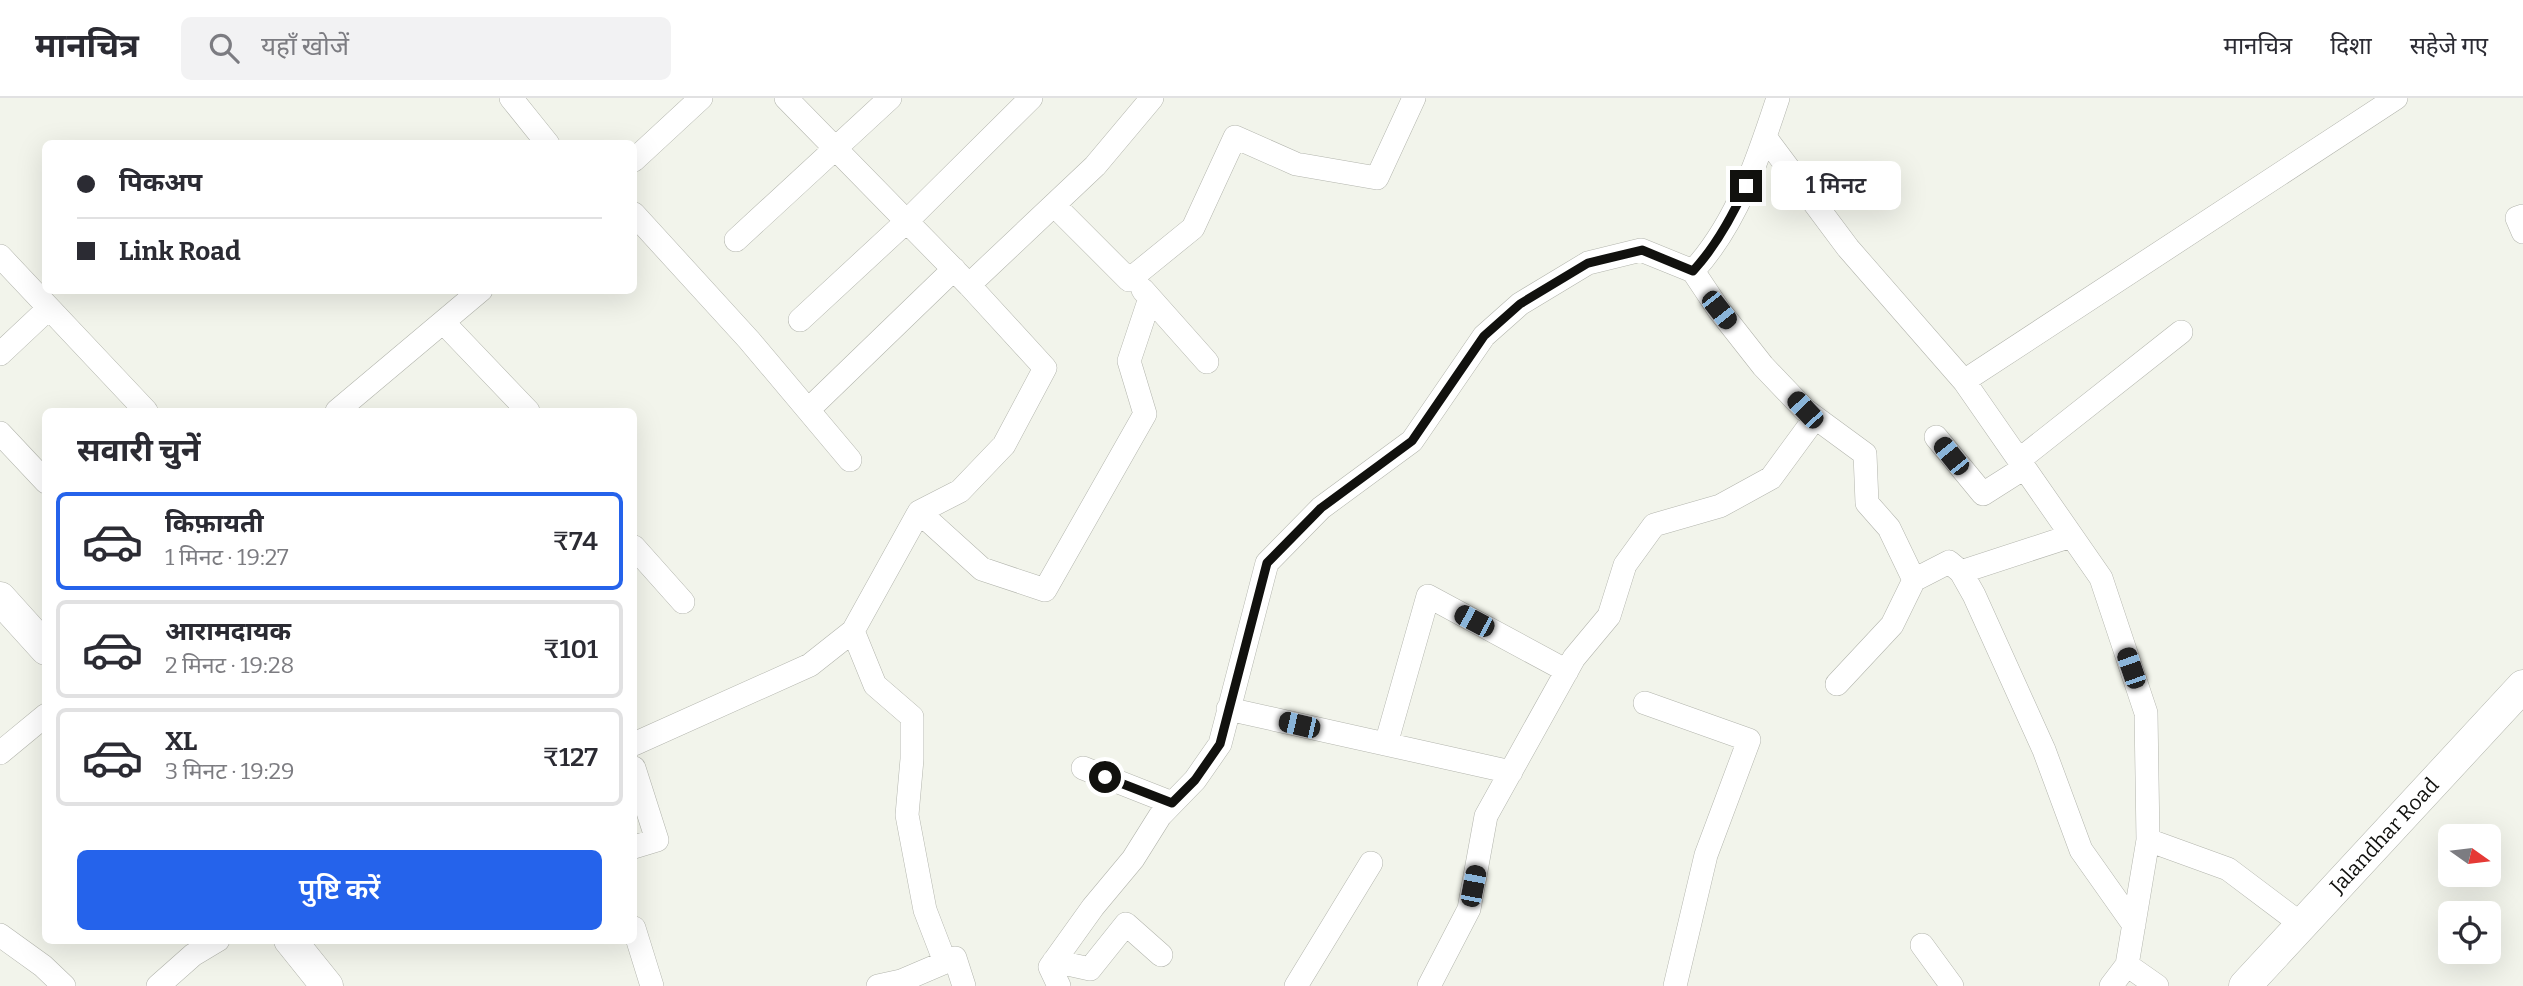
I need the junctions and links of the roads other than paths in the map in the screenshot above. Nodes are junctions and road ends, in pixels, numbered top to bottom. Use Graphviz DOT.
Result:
graph roads {
  1 [pos="511,98"];
  2 [pos="701,98"];
  3 [pos="786,98"];
  4 [pos="890,98"];
  5 [pos="1031,98"];
  6 [pos="1152,98"];
  7 [pos="1413,98"];
  8 [pos="1778,98"];
  9 [pos="2396,98"];
  10 [pos="1765,137"];
  11 [pos="545,140"];
  12 [pos="835,148"];
  13 [pos="637,157"];
  14 [pos="1054,205"];
  15 [pos="2523,216"];
  16 [pos="637,217"];
  17 [pos="907,221"];
  18 [pos="2523,232"];
  19 [pos="736,240"];
  20 [pos="0,256"];
  21 [pos="1693,271"];
  22 [pos="962,277"];
  23 [pos="1132,277"];
  24 [pos="476,294"];
  25 [pos="1150,298"];
  26 [pos="49,308"];
  27 [pos="800,320"];
  28 [pos="443,322"];
  29 [pos="2181,332"];
  30 [pos="0,354"];
  31 [pos="1207,362"];
  32 [pos="1964,382"];
  33 [pos="143,408"];
  34 [pos="341,408"];
  35 [pos="525,408"];
  36 [pos="808,410"];
  37 [pos="1815,418"];
  38 [pos="0,433"];
  39 [pos="1936,437"];
  40 [pos="850,460"];
  41 [pos="2022,464"];
  42 [pos="42,478"];
  43 [pos="919,512"];
  44 [pos="2071,536"];
  45 [pos="637,550"];
  46 [pos="1961,572"];
  47 [pos="1914,580"];
  48 [pos="0,598"];
  49 [pos="683,602"];
  50 [pos="853,631"];
  51 [pos="42,645"];
  52 [pos="1567,671"];
  53 [pos="1837,684"];
  54 [pos="2519,694"];
  55 [pos="1645,703"];
  56 [pos="1228,709"];
  57 [pos="42,718"];
  58 [pos="637,743"];
  59 [pos="1386,744"];
  60 [pos="0,753"];
  61 [pos="1083,768"];
  62 [pos="1511,772"];
  63 [pos="637,777"];
  64 [pos="1172,803"];
  65 [pos="2148,840"];
  66 [pos="637,846"];
  67 [pos="1371,863"];
  68 [pos="2134,925"];
  69 [pos="2301,925"];
  70 [pos="0,935"];
  71 [pos="637,938"];
  72 [pos="211,944"];
  73 [pos="292,944"];
  74 [pos="1922,945"];
  75 [pos="1161,956"];
  76 [pos="1054,961"];
  77 [pos="945,962"];
  78 [pos="2127,965"];
  79 [pos="64,986"];
  80 [pos="158,986"];
  81 [pos="327,986"];
  82 [pos="652,986"];
  83 [pos="877,986"];
  84 [pos="964,986"];
  85 [pos="1059,986"];
  86 [pos="1296,986"];
  87 [pos="1429,986"];
  88 [pos="1675,986"];
  89 [pos="1952,986"];
  90 [pos="2111,986"];
  91 [pos="2157,986"];
  92 [pos="2245,986"];
  1 -- 11 [label="street"];
  2 -- 13 [label="street"];
  3 -- 12 [label="street"];
  4 -- 12 [label="street"];
  5 -- 17 [label="street"];
  6 -- 14 [label="street"];
  7 -- 23 [label="street"];
  8 -- 10 [label="street"];
  9 -- 32 [label="street"];
  10 -- 21 [label="street"];
  10 -- 32 [label="street"];
  12 -- 17 [label="street"];
  12 -- 19 [label="street"];
  14 -- 22 [label="street"];
  14 -- 23 [label="street"];
  15 -- 18 [label="street"];
  16 -- 36 [label="street"];
  17 -- 22 [label="street"];
  17 -- 27 [label="street"];
  20 -- 26 [label="street"];
  21 -- 37 [label="street"];
  21 -- 56 [label="street"];
  22 -- 36 [label="street"];
  22 -- 43 [label="street"];
  23 -- 25 [label="street"];
  24 -- 28 [label="street"];
  25 -- 31 [label="street"];
  25 -- 43 [label="street"];
  26 -- 30 [label="street"];
  26 -- 33 [label="street"];
  28 -- 34 [label="street"];
  28 -- 35 [label="street"];
  29 -- 41 [label="street"];
  32 -- 41 [label="street"];
  36 -- 40 [label="street"];
  37 -- 47 [label="street"];
  37 -- 52 [label="street"];
  38 -- 42 [label="street"];
  39 -- 41 [label="street"];
  41 -- 44 [label="street"];
  43 -- 50 [label="street"];
  44 -- 46 [label="street"];
  44 -- 65 [label="street"];
  45 -- 49 [label="street"];
  46 -- 47 [label="street"];
  46 -- 68 [label="street"];
  47 -- 53 [label="street"];
  48 -- 51 [label="main road"];
  50 -- 58 [label="street"];
  50 -- 77 [label="street"];
  52 -- 59 [label="street"];
  52 -- 62 [label="street"];
  54 -- 69 [label="main road, Jalandhar Road"];
  55 -- 88 [label="street"];
  56 -- 59 [label="street"];
  56 -- 64 [label="street"];
  57 -- 60 [label="street"];
  59 -- 62 [label="street"];
  61 -- 64 [label="street"];
  62 -- 87 [label="street"];
  63 -- 66 [label="street"];
  64 -- 76 [label="street"];
  65 -- 68 [label="street"];
  65 -- 69 [label="street"];
  67 -- 86 [label="street"];
  68 -- 78 [label="street"];
  69 -- 92 [label="main road, Jalandhar Road"];
  70 -- 79 [label="street"];
  71 -- 82 [label="street"];
  72 -- 80 [label="street"];
  73 -- 81 [label="main road"];
  74 -- 89 [label="street"];
  75 -- 76 [label="street"];
  76 -- 85 [label="street"];
  77 -- 83 [label="street"];
  77 -- 84 [label="street"];
  78 -- 90 [label="street"];
  78 -- 91 [label="street"];
}
